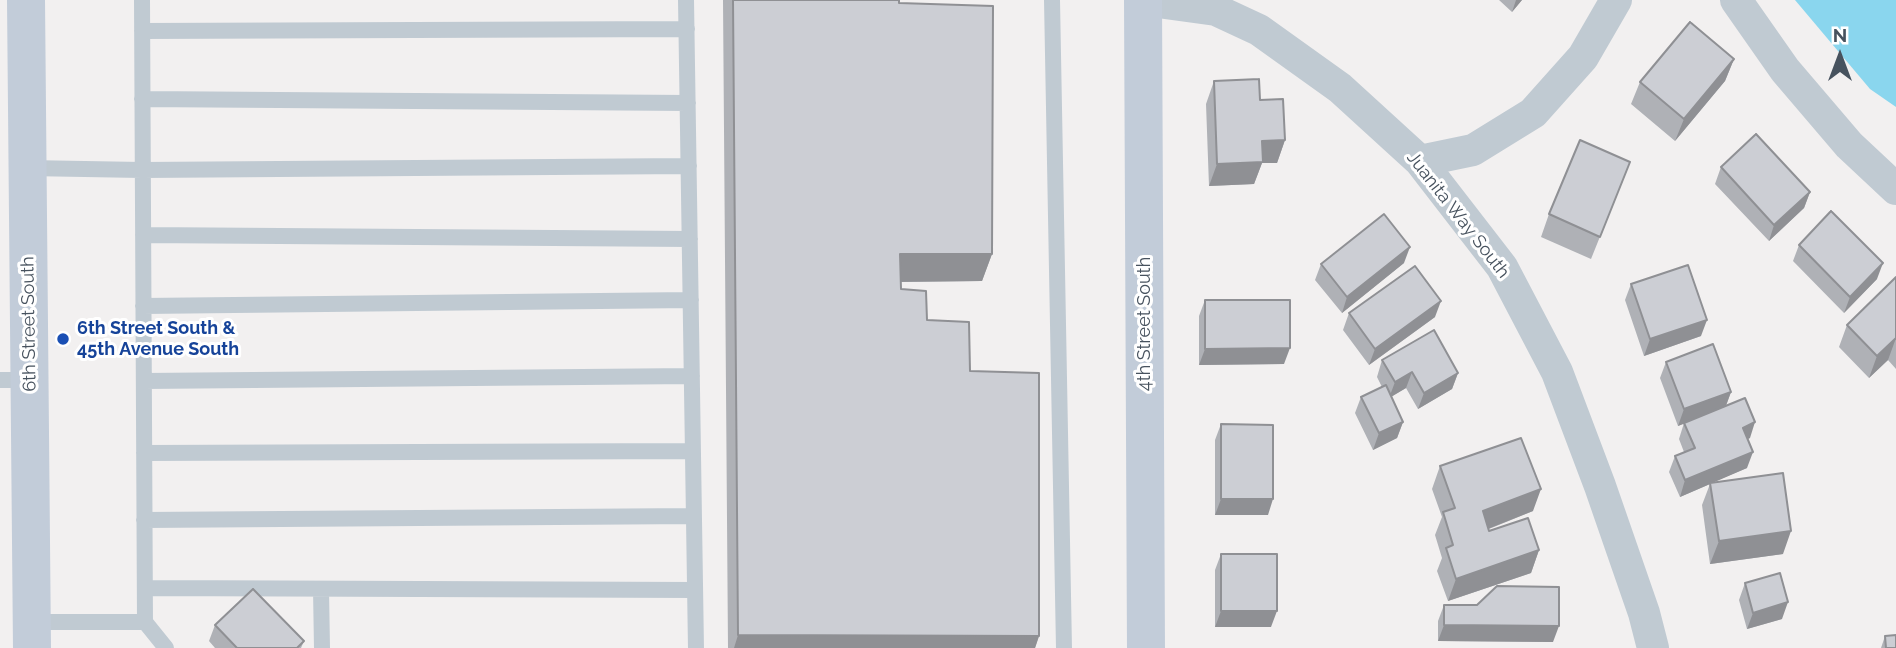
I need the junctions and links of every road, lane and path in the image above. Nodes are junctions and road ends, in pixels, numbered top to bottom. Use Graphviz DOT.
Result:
graph roads {
  1 [pos="26,0"];
  2 [pos="142,0"];
  3 [pos="686,0"];
  4 [pos="1052,0"];
  5 [pos="1143,0"];
  6 [pos="1616,0"];
  7 [pos="1736,0"];
  8 [pos="687,29"];
  9 [pos="142,32"];
  10 [pos="142,99"];
  11 [pos="688,103"];
  12 [pos="1420,161"];
  13 [pos="689,166"];
  14 [pos="27,168"];
  15 [pos="142,170"];
  16 [pos="1896,189"];
  17 [pos="143,235"];
  18 [pos="690,239"];
  19 [pos="691,300"];
  20 [pos="143,306"];
  21 [pos="692,376"];
  22 [pos="15,380"];
  23 [pos="144,381"];
  24 [pos="693,451"];
  25 [pos="144,453"];
  26 [pos="694,516"];
  27 [pos="144,520"];
  28 [pos="145,588"];
  29 [pos="321,589"];
  30 [pos="695,590"];
  31 [pos="145,622"];
  32 [pos="33,640"];
  33 [pos="166,648"];
  34 [pos="322,648"];
  35 [pos="695,648"];
  36 [pos="1064,648"];
  37 [pos="1146,648"];
  38 [pos="1653,648"];
  1 -- 14 [label="street, 6th Street South"];
  2 -- 9 [label="lane"];
  3 -- 8 [label="lane"];
  4 -- 36 [label="lane"];
  5 -- 12 [label="street, Juanita Way South"];
  5 -- 37 [label="street, 4th Street South"];
  6 -- 12 [label="street"];
  7 -- 16 [label="street"];
  8 -- 9 [label="lane"];
  8 -- 11 [label="lane"];
  9 -- 10 [label="lane"];
  10 -- 11 [label="lane"];
  10 -- 15 [label="lane"];
  11 -- 13 [label="lane"];
  12 -- 38 [label="street, Juanita Way South"];
  13 -- 15 [label="lane"];
  13 -- 18 [label="lane"];
  14 -- 15 [label="lane"];
  14 -- 22 [label="street, 6th Street South"];
  15 -- 17 [label="lane"];
  17 -- 18 [label="lane"];
  17 -- 20 [label="lane"];
  18 -- 19 [label="lane"];
  19 -- 20 [label="lane"];
  19 -- 21 [label="lane"];
  20 -- 23 [label="lane"];
  21 -- 23 [label="lane"];
  21 -- 24 [label="lane"];
  22 -- 32 [label="street, 6th Street South"];
  23 -- 25 [label="lane"];
  24 -- 25 [label="lane"];
  24 -- 26 [label="lane"];
  25 -- 27 [label="lane"];
  26 -- 27 [label="lane"];
  26 -- 30 [label="lane"];
  27 -- 28 [label="lane"];
  28 -- 29 [label="lane"];
  28 -- 31 [label="lane"];
  29 -- 30 [label="lane"];
  29 -- 34 [label="lane"];
  30 -- 35 [label="lane"];
  31 -- 32 [label="lane"];
  31 -- 33 [label="lane"];
}
